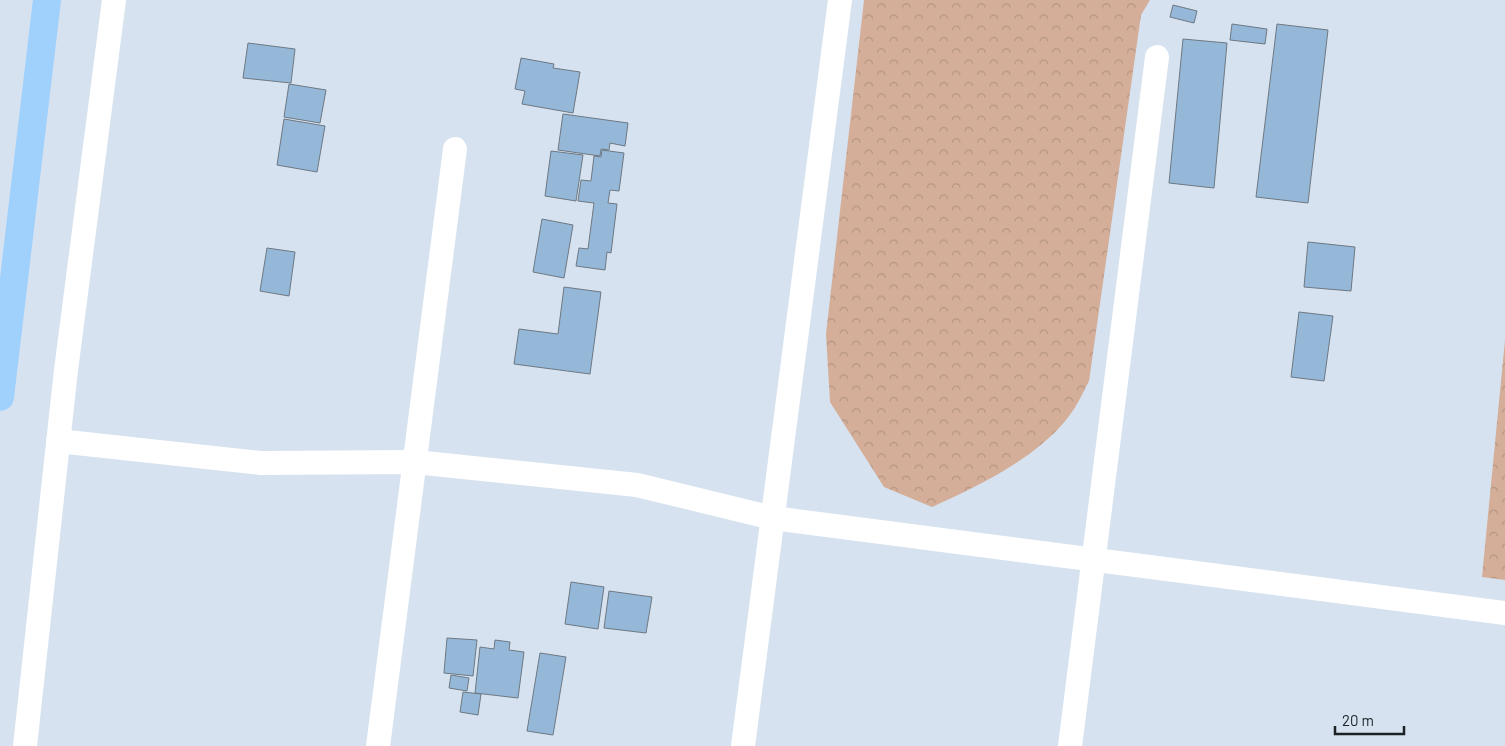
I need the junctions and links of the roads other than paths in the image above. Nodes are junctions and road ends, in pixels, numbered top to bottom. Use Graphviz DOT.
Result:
graph roads {
  1 [pos="46,0"];
  2 [pos="114,0"];
  3 [pos="840,0"];
  4 [pos="1157,57"];
  5 [pos="455,149"];
  6 [pos="0,397"];
  7 [pos="58,441"];
  8 [pos="415,462"];
  9 [pos="773,518"];
  10 [pos="1093,560"];
  11 [pos="1505,613"];
  12 [pos="25,746"];
  13 [pos="378,746"];
  14 [pos="743,746"];
  15 [pos="1070,746"];
  1 -- 6 [label="highway"];
  2 -- 7 [label="street"];
  3 -- 9 [label="street"];
  4 -- 10 [label="street"];
  5 -- 8 [label="street"];
  7 -- 8 [label="street"];
  7 -- 12 [label="street"];
  8 -- 9 [label="street"];
  8 -- 13 [label="street"];
  9 -- 10 [label="street"];
  9 -- 14 [label="street"];
  10 -- 11 [label="street"];
  10 -- 15 [label="street"];
}
